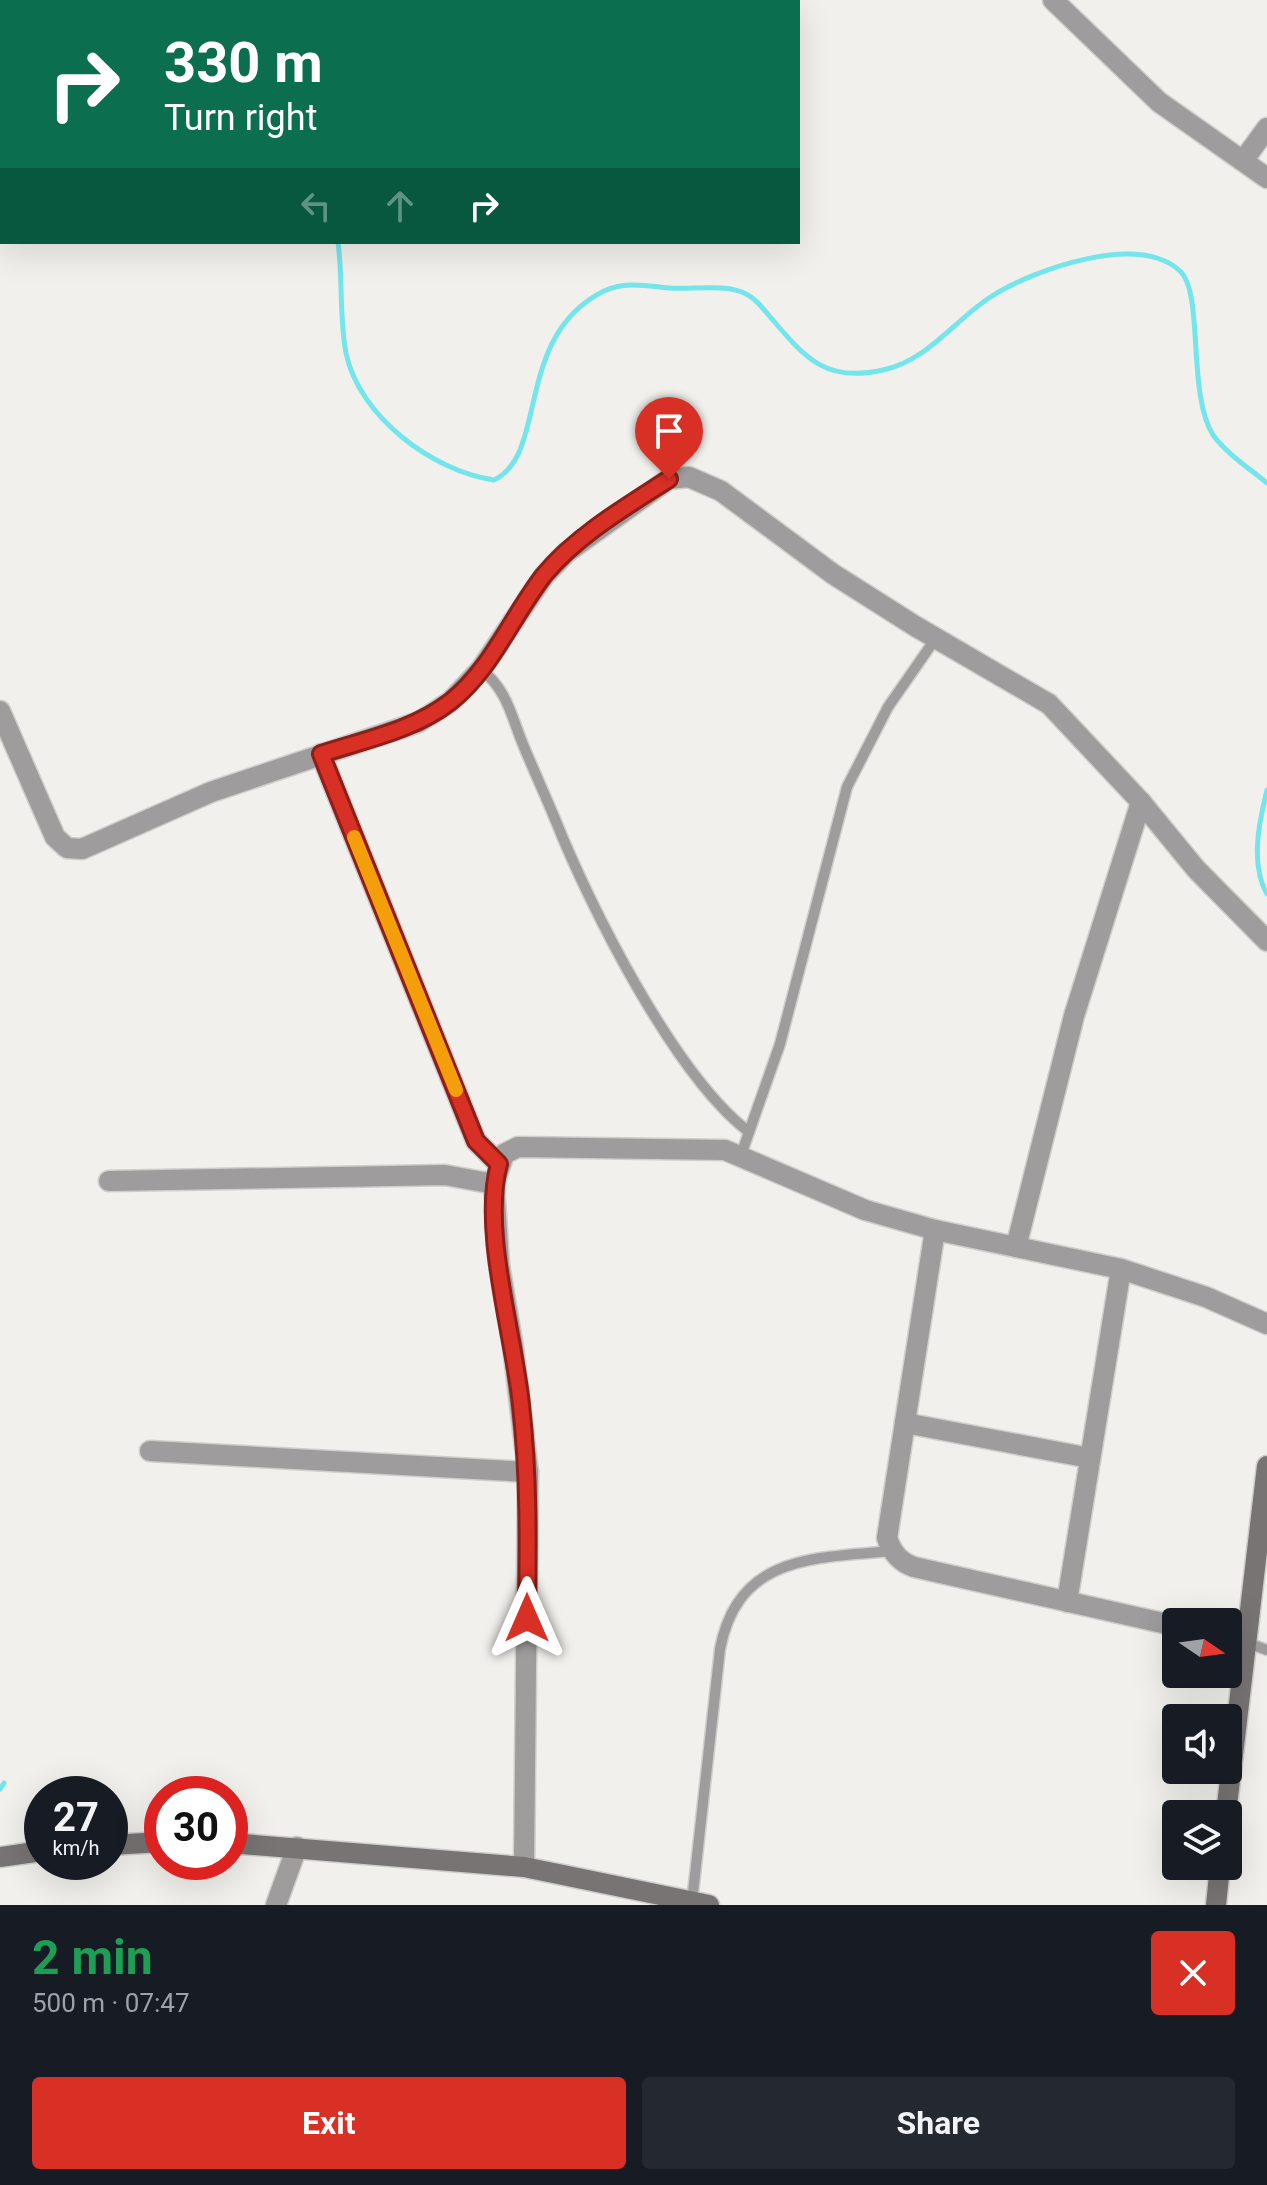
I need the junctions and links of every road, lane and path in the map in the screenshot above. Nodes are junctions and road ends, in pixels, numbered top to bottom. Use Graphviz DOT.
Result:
graph roads {
  1 [pos="1053,0"];
  2 [pos="1267,128"];
  3 [pos="1243,161"];
  4 [pos="1267,178"];
  5 [pos="936,638"];
  6 [pos="481,669"];
  7 [pos="0,711"];
  8 [pos="321,754"];
  9 [pos="1141,802"];
  10 [pos="1267,941"];
  11 [pos="749,1132"];
  12 [pos="741,1155"];
  13 [pos="497,1174"];
  14 [pos="109,1181"];
  15 [pos="935,1230"];
  16 [pos="1016,1247"];
  17 [pos="1121,1269"];
  18 [pos="1267,1324"];
  19 [pos="905,1423"];
  20 [pos="150,1451"];
  21 [pos="1090,1458"];
  22 [pos="1267,1466"];
  23 [pos="528,1472"];
  24 [pos="892,1551"];
  25 [pos="1067,1602"];
  26 [pos="1242,1608"];
  27 [pos="1162,1623"];
  28 [pos="1242,1642"];
  29 [pos="1267,1650"];
  30 [pos="1233,1688"];
  31 [pos="1227,1800"];
  32 [pos="248,1844"];
  33 [pos="297,1847"];
  34 [pos="24,1854"];
  35 [pos="0,1857"];
  36 [pos="524,1867"];
  37 [pos="1219,1880"];
  38 [pos="701,1903"];
  39 [pos="276,1905"];
  40 [pos="1216,1905"];
  1 -- 3 [label="street"];
  2 -- 3 [label="street"];
  3 -- 4 [label="street"];
  5 -- 6 [label="street"];
  5 -- 9 [label="street"];
  5 -- 11 [label="lane"];
  6 -- 8 [label="street"];
  6 -- 11 [label="lane"];
  7 -- 8 [label="street"];
  8 -- 13 [label="street"];
  9 -- 10 [label="street"];
  9 -- 16 [label="street"];
  11 -- 12 [label="lane"];
  12 -- 13 [label="street"];
  12 -- 15 [label="street"];
  13 -- 14 [label="street"];
  13 -- 23 [label="street"];
  15 -- 16 [label="street"];
  15 -- 19 [label="street"];
  16 -- 17 [label="street"];
  17 -- 18 [label="street"];
  17 -- 21 [label="street"];
  19 -- 21 [label="street"];
  19 -- 24 [label="street"];
  20 -- 23 [label="street"];
  21 -- 25 [label="street"];
  22 -- 26 [label="street"];
  23 -- 36 [label="street"];
  24 -- 25 [label="street"];
  24 -- 38 [label="lane"];
  25 -- 27 [label="street"];
  28 -- 29 [label="lane"];
  30 -- 31 [label="street"];
  32 -- 33 [label="street"];
  33 -- 36 [label="street"];
  33 -- 39 [label="street"];
  34 -- 35 [label="street"];
  36 -- 38 [label="street"];
  37 -- 40 [label="street"];
}
